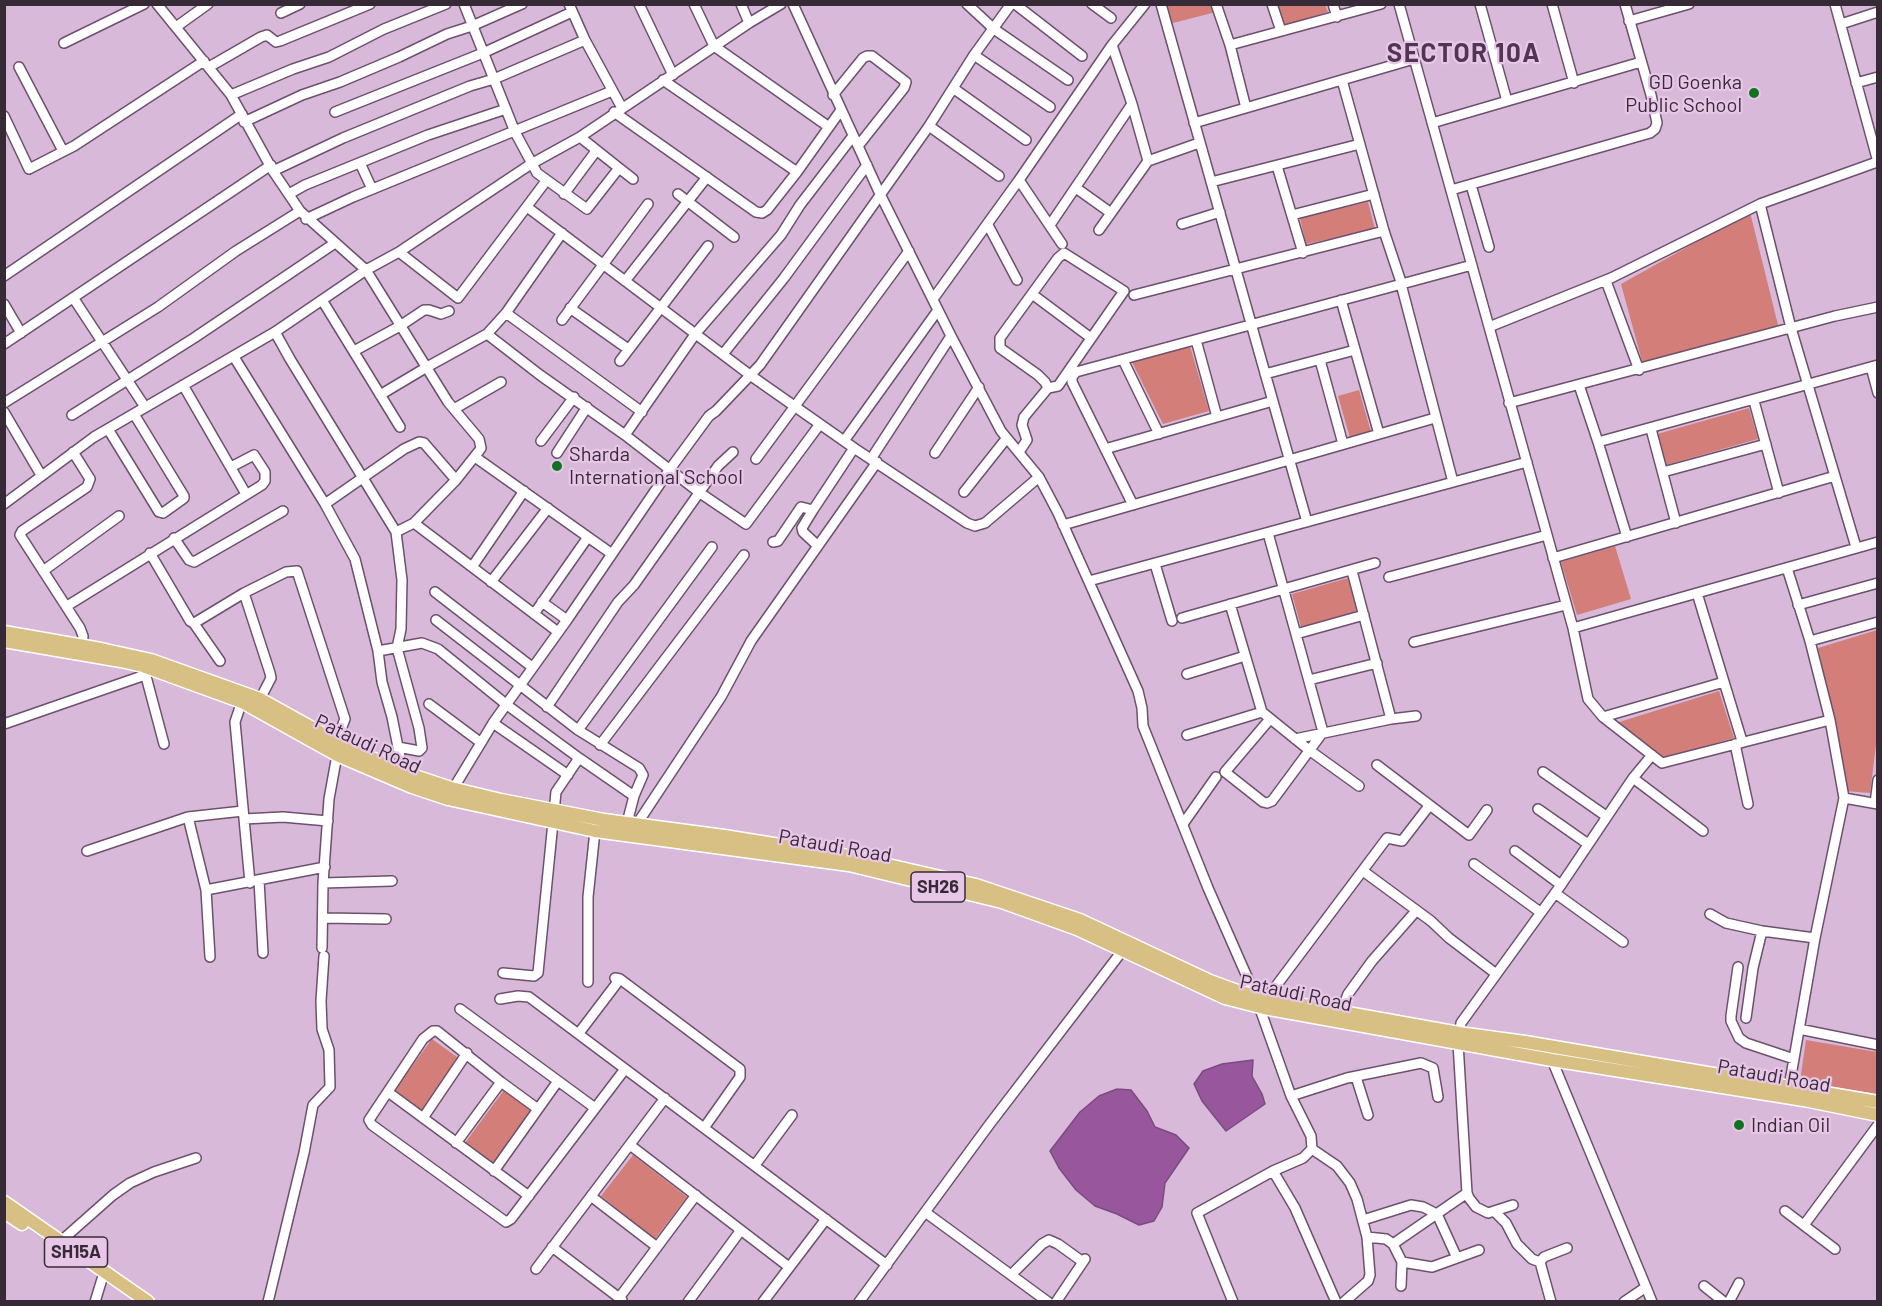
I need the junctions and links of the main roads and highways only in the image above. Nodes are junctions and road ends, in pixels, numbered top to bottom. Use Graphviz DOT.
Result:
graph roads {
  1 [pos="4,632"];
  2 [pos="4,641"];
  3 [pos="83,650"];
  4 [pos="339,747"];
  5 [pos="450,793"];
  6 [pos="808,854"];
  7 [pos="1788,1093"];
  8 [pos="1878,1102"];
  9 [pos="1878,1115"];
  10 [pos="4,1202"];
  11 [pos="4,1212"];
  12 [pos="134,1302"];
  13 [pos="148,1302"];
  1 -- 3 [label="main road, SH26"];
  2 -- 3 [label="main road, SH26"];
  3 -- 4 [label="main road, SH26"];
  4 -- 5 [label="main road, SH26"];
  4 -- 5 [label="main road, Pataudi Road / SH26"];
  5 -- 6 [label="main road, SH26"];
  5 -- 6 [label="main road, Pataudi Road / SH26"];
  6 -- 7 [label="main road, SH26"];
  7 -- 8 [label="main road, SH26"];
  7 -- 9 [label="main road, Pataudi Road / SH26"];
  10 -- 13 [label="main road, SH15A"];
  11 -- 12 [label="main road, SH15A"];
}
